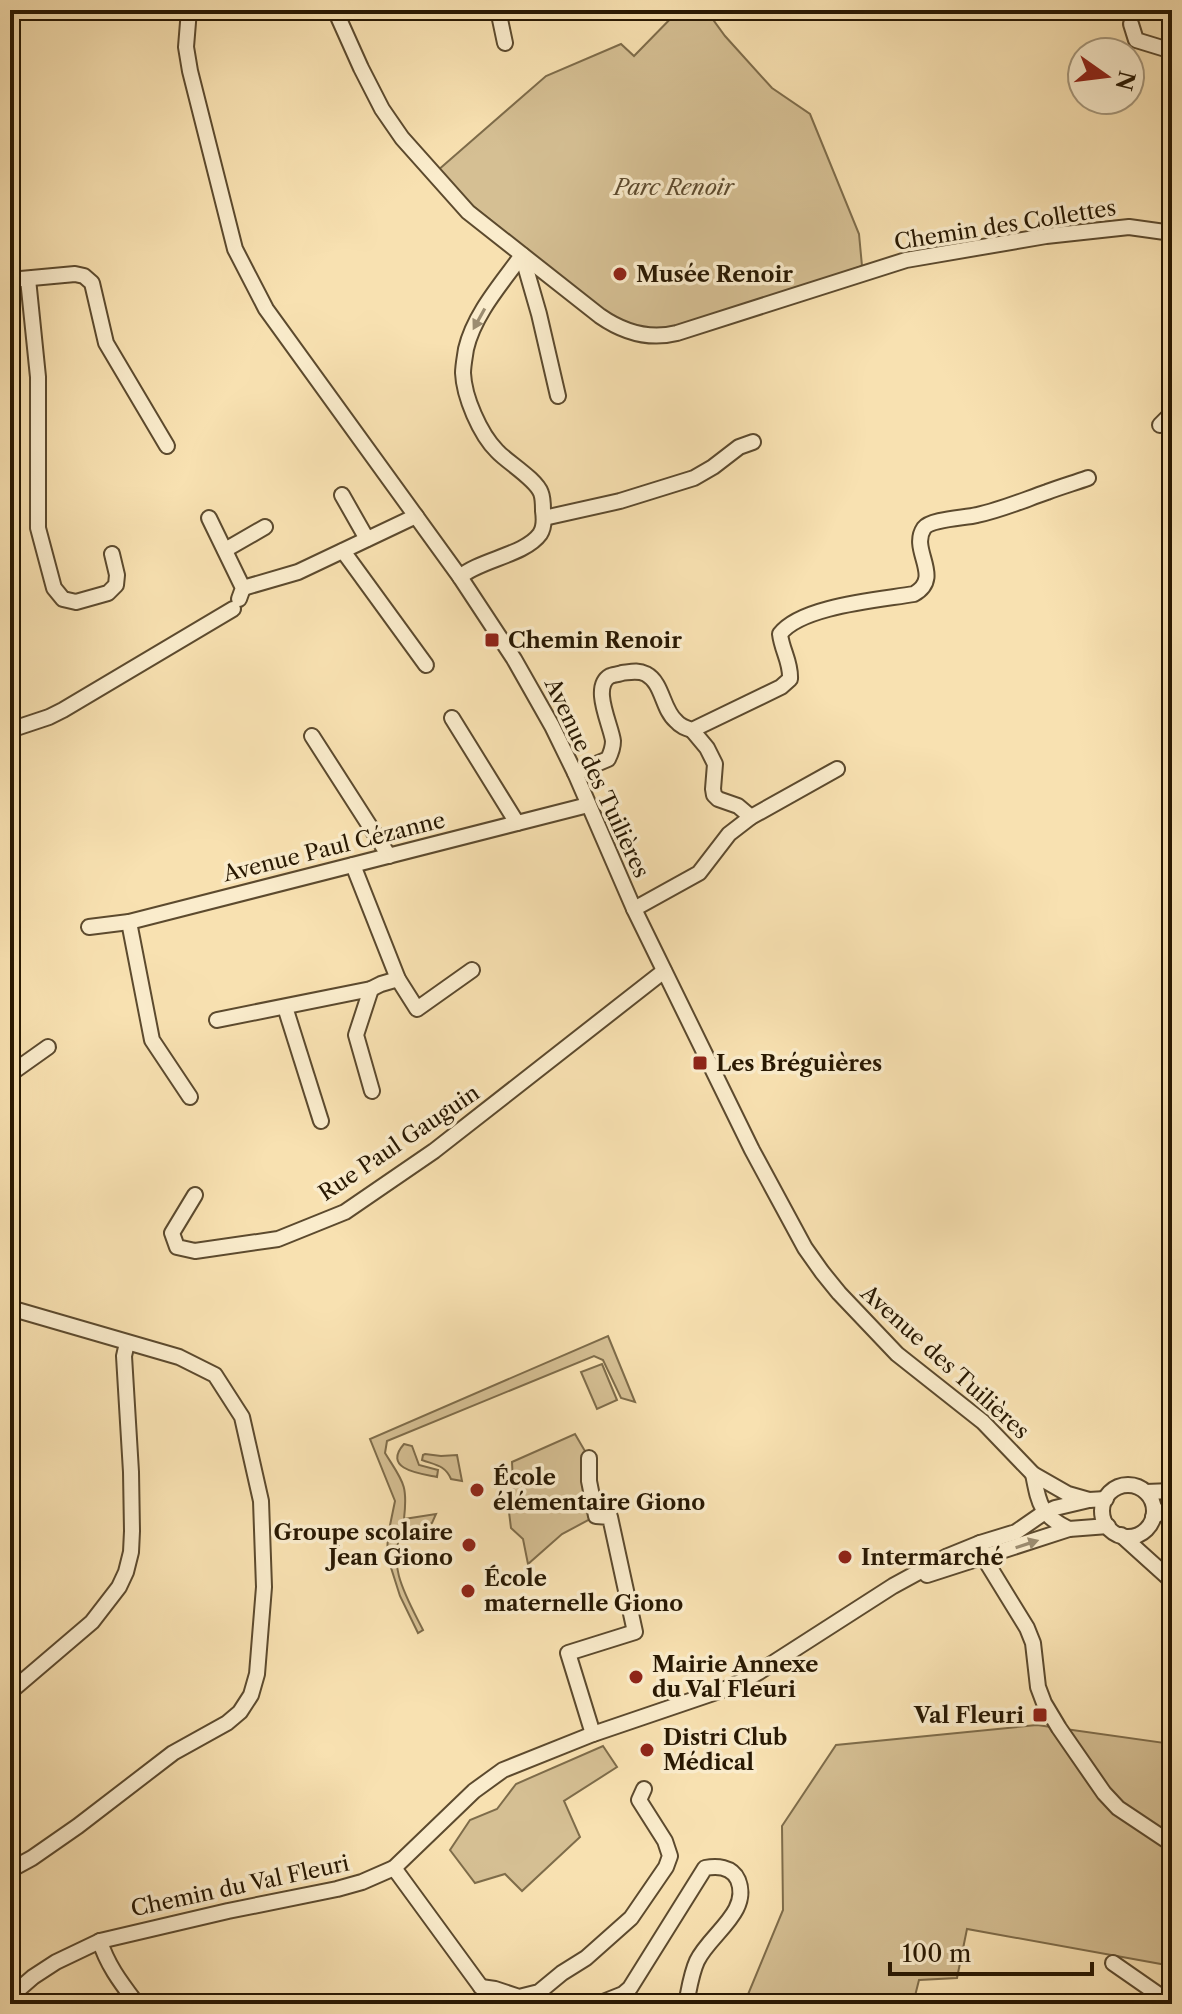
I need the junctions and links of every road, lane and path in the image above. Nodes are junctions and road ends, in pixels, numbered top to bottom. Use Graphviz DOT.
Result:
graph roads {
  1 [pos="189,10"];
  2 [pos="335,10"];
  3 [pos="498,10"];
  4 [pos="1131,24"];
  5 [pos="505,43"];
  6 [pos="1172,51"];
  7 [pos="1171,229"];
  8 [pos="522,255"];
  9 [pos="28,279"];
  10 [pos="10,280"];
  11 [pos="558,396"];
  12 [pos="1172,413"];
  13 [pos="1160,425"];
  14 [pos="753,442"];
  15 [pos="167,446"];
  16 [pos="1088,478"];
  17 [pos="342,495"];
  18 [pos="416,516"];
  19 [pos="209,518"];
  20 [pos="544,518"];
  21 [pos="265,527"];
  22 [pos="367,539"];
  23 [pos="225,550"];
  24 [pos="343,551"];
  25 [pos="112,554"];
  26 [pos="460,577"];
  27 [pos="238,599"];
  28 [pos="426,665"];
  29 [pos="452,718"];
  30 [pos="10,730"];
  31 [pos="692,730"];
  32 [pos="312,736"];
  33 [pos="837,769"];
  34 [pos="575,773"];
  35 [pos="588,805"];
  36 [pos="751,817"];
  37 [pos="517,823"];
  38 [pos="389,856"];
  39 [pos="353,865"];
  40 [pos="634,909"];
  41 [pos="129,922"];
  42 [pos="89,927"];
  43 [pos="472,970"];
  44 [pos="664,971"];
  45 [pos="398,979"];
  46 [pos="371,989"];
  47 [pos="285,1007"];
  48 [pos="217,1020"];
  49 [pos="48,1047"];
  50 [pos="10,1074"];
  51 [pos="372,1091"];
  52 [pos="190,1097"];
  53 [pos="321,1121"];
  54 [pos="195,1195"];
  55 [pos="10,1308"];
  56 [pos="127,1343"];
  57 [pos="589,1458"];
  58 [pos="1033,1474"];
  59 [pos="1172,1491"];
  60 [pos="1146,1492"];
  61 [pos="1106,1499"];
  62 [pos="1089,1500"];
  63 [pos="1172,1506"];
  64 [pos="1045,1512"];
  65 [pos="1150,1523"];
  66 [pos="1069,1529"];
  67 [pos="1114,1531"];
  68 [pos="982,1550"];
  69 [pos="1153,1563"];
  70 [pos="1172,1581"];
  71 [pos="10,1692"];
  72 [pos="593,1734"];
  73 [pos="644,1789"];
  74 [pos="1172,1844"];
  75 [pos="394,1868"];
  76 [pos="10,1870"];
  77 [pos="100,1941"];
  78 [pos="1113,1963"];
  79 [pos="481,1987"];
  80 [pos="10,1997"];
  81 [pos="492,2003"];
  82 [pos="137,2004"];
  83 [pos="598,2004"];
  84 [pos="686,2004"];
  85 [pos="1172,2004"];
  1 -- 18 [label="street, Avenue des Tuilières"];
  2 -- 8 [label="street, Chemin des Collettes"];
  3 -- 5 [label="street"];
  4 -- 6 [label="street"];
  7 -- 8 [label="street, Chemin des Collettes"];
  8 -- 11 [label="street"];
  8 -- 20 [label="street, one-way"];
  9 -- 10 [label="street"];
  9 -- 15 [label="street"];
  9 -- 25 [label="street"];
  12 -- 13 [label="street"];
  14 -- 20 [label="street"];
  16 -- 31 [label="street"];
  17 -- 22 [label="street"];
  18 -- 22 [label="street"];
  18 -- 26 [label="street, Avenue des Tuilières"];
  19 -- 23 [label="street"];
  20 -- 26 [label="street"];
  21 -- 23 [label="street"];
  22 -- 24 [label="street"];
  23 -- 27 [label="street"];
  24 -- 27 [label="street"];
  24 -- 28 [label="street"];
  26 -- 34 [label="street, Avenue des Tuilières"];
  27 -- 30 [label="street"];
  29 -- 37 [label="street"];
  31 -- 34 [label="street"];
  31 -- 36 [label="street"];
  32 -- 38 [label="street"];
  33 -- 36 [label="street"];
  34 -- 35 [label="street, Avenue des Tuilières"];
  35 -- 37 [label="street, Avenue Paul Cézanne"];
  35 -- 40 [label="street, Avenue des Tuilières"];
  36 -- 40 [label="street"];
  37 -- 38 [label="street, Avenue Paul Cézanne"];
  38 -- 39 [label="street, Avenue Paul Cézanne"];
  39 -- 41 [label="street, Avenue Paul Cézanne"];
  39 -- 45 [label="street"];
  40 -- 44 [label="street, Avenue des Tuilières"];
  41 -- 42 [label="street, Avenue Paul Cézanne"];
  41 -- 52 [label="street"];
  43 -- 45 [label="street"];
  44 -- 54 [label="street, Rue Paul Gauguin"];
  44 -- 58 [label="street, Avenue des Tuilières"];
  45 -- 46 [label="street"];
  46 -- 47 [label="street"];
  46 -- 51 [label="street"];
  47 -- 48 [label="street"];
  47 -- 53 [label="street"];
  49 -- 50 [label="street"];
  55 -- 56 [label="street"];
  56 -- 71 [label="street"];
  56 -- 76 [label="street"];
  57 -- 72 [label="street"];
  58 -- 62 [label="street, Avenue des Tuilières"];
  58 -- 64 [label="street, Avenue des Tuilières"];
  59 -- 60 [label="street"];
  60 -- 61 [label="street"];
  60 -- 65 [label="street"];
  61 -- 62 [label="street, Chemin du Val Fleuri"];
  61 -- 67 [label="street"];
  62 -- 64 [label="street, Chemin du Val Fleuri"];
  63 -- 65 [label="street"];
  64 -- 66 [label="street"];
  64 -- 68 [label="street, Chemin du Val Fleuri"];
  65 -- 67 [label="street"];
  65 -- 69 [label="street"];
  66 -- 67 [label="street, Chemin du Val Fleuri"];
  68 -- 66 [label="street, Chemin du Val Fleuri, one-way"];
  67 -- 69 [label="street"];
  68 -- 72 [label="street, Chemin du Val Fleuri"];
  68 -- 74 [label="street"];
  69 -- 70 [label="street"];
  72 -- 75 [label="street, Chemin du Val Fleuri"];
  73 -- 79 [label="street"];
  75 -- 77 [label="street, Chemin du Val Fleuri"];
  75 -- 79 [label="street"];
  77 -- 80 [label="street, Chemin du Val Fleuri"];
  77 -- 82 [label="street"];
  78 -- 85 [label="street"];
  79 -- 81 [label="street"];
  83 -- 84 [label="street"];
}
